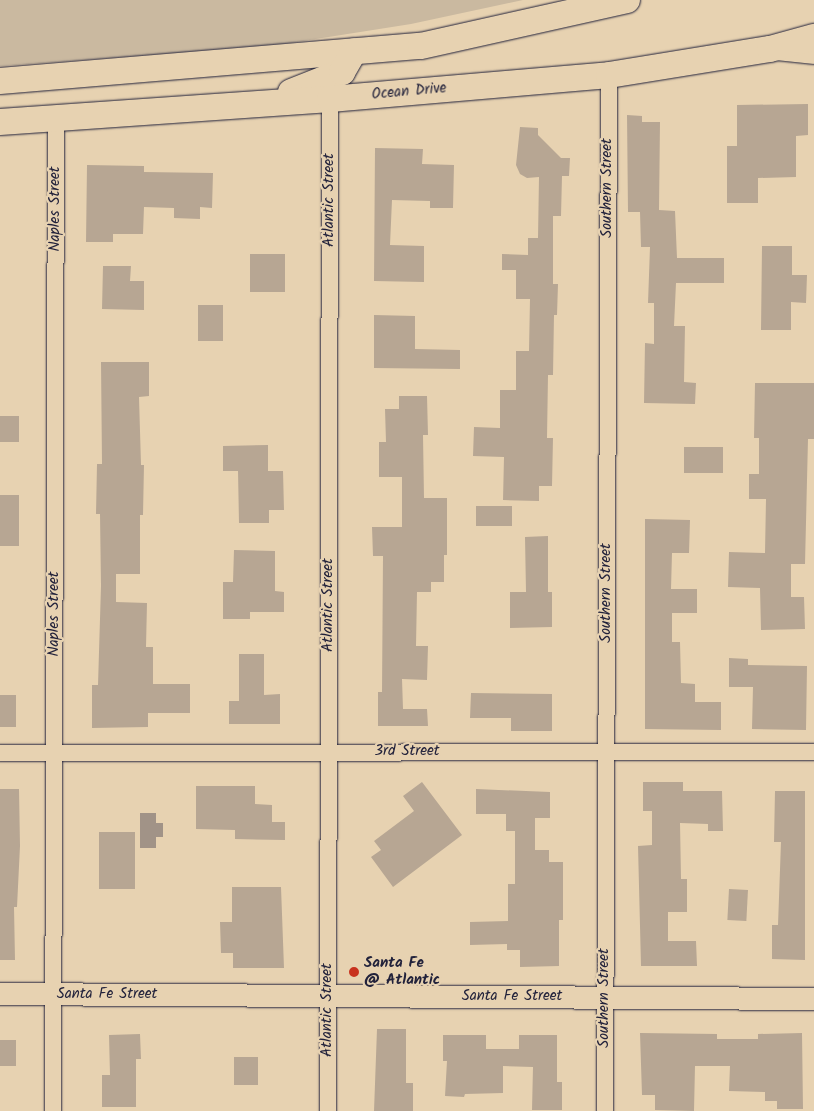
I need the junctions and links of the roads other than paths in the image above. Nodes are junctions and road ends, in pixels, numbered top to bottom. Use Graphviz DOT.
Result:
graph roads {
  1 [pos="627,0"];
  2 [pos="814,37"];
  3 [pos="770,49"];
  4 [pos="354,51"];
  5 [pos="814,53"];
  6 [pos="609,74"];
  7 [pos="0,81"];
  8 [pos="330,99"];
  9 [pos="252,104"];
  10 [pos="56,117"];
  11 [pos="0,122"];
  12 [pos="329,752"];
  13 [pos="606,752"];
  14 [pos="814,752"];
  15 [pos="0,753"];
  16 [pos="54,753"];
  17 [pos="0,994"];
  18 [pos="54,994"];
  19 [pos="328,996"];
  20 [pos="605,997"];
  21 [pos="814,999"];
  22 [pos="53,1111"];
  23 [pos="328,1111"];
  24 [pos="605,1111"];
  1 -- 4 [label="main road"];
  2 -- 3 [label="main road, Ocean Drive"];
  3 -- 5 [label="main road"];
  3 -- 6 [label="main road, Ocean Drive"];
  4 -- 7 [label="main road"];
  4 -- 9 [label="main road"];
  6 -- 8 [label="main road, Ocean Drive"];
  6 -- 13 [label="street, Southern Street"];
  8 -- 9 [label="main road, Ocean Drive"];
  8 -- 12 [label="street, Atlantic Street"];
  9 -- 10 [label="main road, Ocean Drive"];
  10 -- 11 [label="main road, Ocean Drive"];
  10 -- 16 [label="street, Naples Street"];
  12 -- 13 [label="street, 3rd Street"];
  12 -- 16 [label="street, 3rd Street"];
  12 -- 19 [label="street, Atlantic Street"];
  13 -- 14 [label="street, 3rd Street"];
  13 -- 20 [label="street, Southern Street"];
  15 -- 16 [label="street, 3rd Street"];
  16 -- 18 [label="street, Naples Street"];
  17 -- 18 [label="main road, Santa Fe Street"];
  18 -- 19 [label="main road, Santa Fe Street"];
  18 -- 22 [label="street, Naples Street"];
  19 -- 20 [label="main road, Santa Fe Street"];
  19 -- 23 [label="street, Atlantic Street"];
  20 -- 21 [label="main road, Santa Fe Street"];
  20 -- 24 [label="street, Southern Street"];
}
